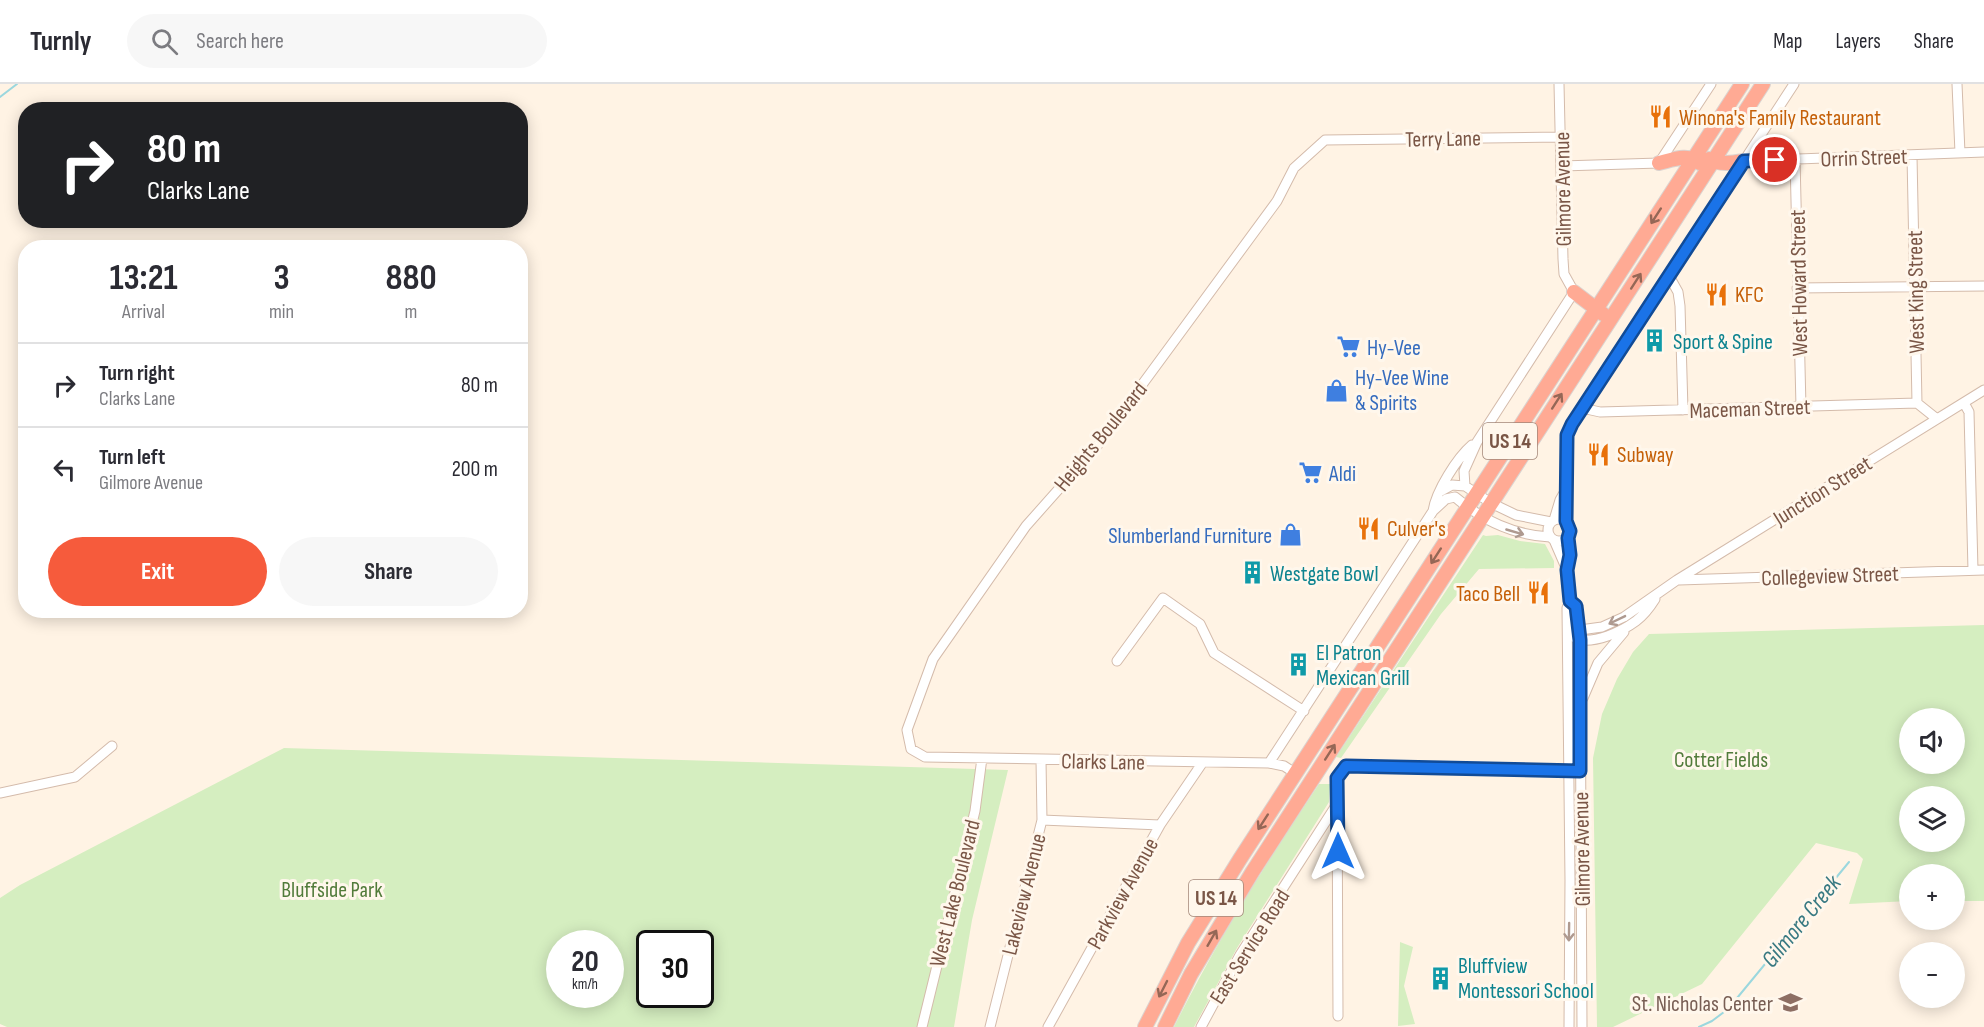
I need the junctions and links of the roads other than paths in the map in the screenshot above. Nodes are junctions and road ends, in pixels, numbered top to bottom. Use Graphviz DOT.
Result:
graph roads {
  1 [pos="1559,84"];
  2 [pos="1711,84"];
  3 [pos="1742,84"];
  4 [pos="1764,84"];
  5 [pos="1794,84"];
  6 [pos="1957,84"];
  7 [pos="1732,132"];
  8 [pos="1561,137"];
  9 [pos="1708,137"];
  10 [pos="1325,140"];
  11 [pos="1984,152"];
  12 [pos="1959,153"];
  13 [pos="1912,156"];
  14 [pos="1694,159"];
  15 [pos="1795,159"];
  16 [pos="1744,161"];
  17 [pos="1713,162"];
  18 [pos="1659,163"];
  19 [pos="1562,166"];
  20 [pos="1678,183"];
  21 [pos="1699,184"];
  22 [pos="1669,276"];
  23 [pos="1984,286"];
  24 [pos="1611,287"];
  25 [pos="1797,288"];
  26 [pos="1914,288"];
  27 [pos="1574,292"];
  28 [pos="1597,308"];
  29 [pos="1614,313"];
  30 [pos="1587,323"];
  31 [pos="1605,328"];
  32 [pos="1984,390"];
  33 [pos="1917,403"];
  34 [pos="1964,403"];
  35 [pos="1801,407"];
  36 [pos="1582,408"];
  37 [pos="1683,410"];
  38 [pos="1937,419"];
  39 [pos="1477,442"];
  40 [pos="1470,489"];
  41 [pos="1441,491"];
  42 [pos="1566,491"];
  43 [pos="1491,503"];
  44 [pos="1468,507"];
  45 [pos="1433,511"];
  46 [pos="1482,517"];
  47 [pos="1553,521"];
  48 [pos="1566,521"];
  49 [pos="1568,538"];
  50 [pos="1552,539"];
  51 [pos="1567,570"];
  52 [pos="1973,570"];
  53 [pos="1984,570"];
  54 [pos="1677,580"];
  55 [pos="1660,592"];
  56 [pos="1570,601"];
  57 [pos="1633,623"];
  58 [pos="1580,630"];
  59 [pos="1568,637"];
  60 [pos="1580,640"];
  61 [pos="1117,661"];
  62 [pos="1580,706"];
  63 [pos="1304,711"];
  64 [pos="112,746"];
  65 [pos="911,749"];
  66 [pos="982,758"];
  67 [pos="1041,760"];
  68 [pos="1203,762"];
  69 [pos="1269,763"];
  70 [pos="1569,771"];
  71 [pos="1580,771"];
  72 [pos="1295,773"];
  73 [pos="0,793"];
  74 [pos="1298,802"];
  75 [pos="1337,804"];
  76 [pos="1042,820"];
  77 [pos="1160,825"];
  78 [pos="1338,1016"];
  79 [pos="922,1027"];
  80 [pos="990,1027"];
  81 [pos="1048,1027"];
  82 [pos="1145,1027"];
  83 [pos="1165,1027"];
  84 [pos="1201,1027"];
  85 [pos="1569,1027"];
  86 [pos="1582,1027"];
  1 -- 8 [label="street, Gilmore Avenue"];
  2 -- 18 [label="street"];
  3 -- 9 [label="highway"];
  4 -- 7 [label="highway, US 14"];
  5 -- 16 [label="street"];
  6 -- 12 [label="street"];
  7 -- 16 [label="highway"];
  7 -- 17 [label="highway, US 14"];
  8 -- 10 [label="street, Terry Lane"];
  8 -- 19 [label="street, Gilmore Avenue"];
  9 -- 14 [label="highway"];
  9 -- 17 [label="highway"];
  10 -- 65 [label="street, Heights Boulevard"];
  11 -- 12 [label="street, Orrin Street"];
  12 -- 13 [label="street, Orrin Street"];
  13 -- 15 [label="street, Orrin Street"];
  13 -- 26 [label="street, West King Street"];
  14 -- 18 [label="highway"];
  14 -- 20 [label="highway"];
  14 -- 21 [label="highway"];
  15 -- 16 [label="street, Orrin Street"];
  15 -- 25 [label="street, West Howard Street"];
  16 -- 17 [label="highway"];
  16 -- 22 [label="street"];
  17 -- 21 [label="highway, US 14"];
  18 -- 19 [label="street"];
  18 -- 20 [label="highway"];
  19 -- 27 [label="street, Gilmore Avenue"];
  20 -- 24 [label="highway, one-way"];
  29 -- 21 [label="highway, US 14, one-way"];
  22 -- 36 [label="street"];
  22 -- 37 [label="street"];
  23 -- 26 [label="street"];
  24 -- 28 [label="highway, US 14"];
  24 -- 29 [label="highway"];
  25 -- 26 [label="street"];
  25 -- 35 [label="street, West Howard Street"];
  26 -- 33 [label="street, West King Street"];
  27 -- 28 [label="highway"];
  27 -- 30 [label="highway"];
  27 -- 39 [label="street"];
  28 -- 30 [label="highway, US 14"];
  28 -- 31 [label="highway"];
  29 -- 31 [label="highway, US 14"];
  30 -- 40 [label="highway, US 14"];
  43 -- 31 [label="highway, US 14, one-way"];
  32 -- 34 [label="street, Junction Street"];
  33 -- 35 [label="street, Maceman Street"];
  33 -- 38 [label="street"];
  34 -- 38 [label="street, Junction Street"];
  34 -- 52 [label="street"];
  35 -- 37 [label="street, Maceman Street"];
  36 -- 37 [label="street, Maceman Street"];
  36 -- 42 [label="street"];
  38 -- 54 [label="street, Junction Street"];
  39 -- 40 [label="street"];
  39 -- 41 [label="street"];
  40 -- 41 [label="street"];
  40 -- 43 [label="street"];
  40 -- 44 [label="highway, US 14"];
  41 -- 45 [label="street"];
  42 -- 47 [label="street"];
  42 -- 48 [label="street"];
  43 -- 46 [label="highway, US 14"];
  43 -- 47 [label="street"];
  44 -- 45 [label="street"];
  44 -- 46 [label="street"];
  44 -- 72 [label="highway, US 14, one-way"];
  45 -- 63 [label="street"];
  46 -- 50 [label="street, one-way"];
  74 -- 46 [label="highway, US 14, one-way"];
  47 -- 48 [label="street"];
  47 -- 50 [label="street, Gilmore Avenue"];
  48 -- 49 [label="street, Gilmore Avenue"];
  49 -- 50 [label="street"];
  49 -- 51 [label="street, Gilmore Avenue"];
  50 -- 51 [label="street, Gilmore Avenue"];
  51 -- 56 [label="street, Gilmore Avenue"];
  52 -- 53 [label="street, Collegeview Street"];
  52 -- 54 [label="street, Collegeview Street"];
  54 -- 55 [label="street, Junction Street"];
  55 -- 57 [label="street, Junction Street"];
  55 -- 58 [label="street, Junction Street, one-way"];
  56 -- 58 [label="street, Gilmore Avenue"];
  56 -- 59 [label="street, Gilmore Avenue"];
  57 -- 60 [label="street, Junction Street"];
  57 -- 62 [label="street"];
  58 -- 59 [label="street, Junction Street"];
  58 -- 60 [label="street, Gilmore Avenue"];
  59 -- 60 [label="street, Junction Street"];
  59 -- 70 [label="street, Gilmore Avenue"];
  60 -- 62 [label="street, Gilmore Avenue"];
  61 -- 63 [label="street"];
  62 -- 71 [label="street, Gilmore Avenue"];
  63 -- 69 [label="street"];
  64 -- 73 [label="street"];
  65 -- 66 [label="street, Clarks Lane"];
  66 -- 67 [label="street, Clarks Lane"];
  66 -- 79 [label="street, West Lake Boulevard"];
  67 -- 68 [label="street, Clarks Lane"];
  67 -- 76 [label="street, Lakeview Avenue"];
  68 -- 69 [label="street, Clarks Lane"];
  68 -- 77 [label="street, Parkview Avenue"];
  69 -- 72 [label="street, Clarks Lane"];
  70 -- 71 [label="street"];
  70 -- 75 [label="street"];
  70 -- 85 [label="street, Gilmore Avenue, one-way"];
  71 -- 86 [label="street, Gilmore Avenue"];
  72 -- 74 [label="highway"];
  72 -- 82 [label="highway, US 14, one-way"];
  83 -- 74 [label="highway, US 14, one-way"];
  75 -- 78 [label="street"];
  75 -- 84 [label="street, East Service Road"];
  76 -- 77 [label="street"];
  76 -- 80 [label="street, Lakeview Avenue"];
  77 -- 81 [label="street, Parkview Avenue"];
}
